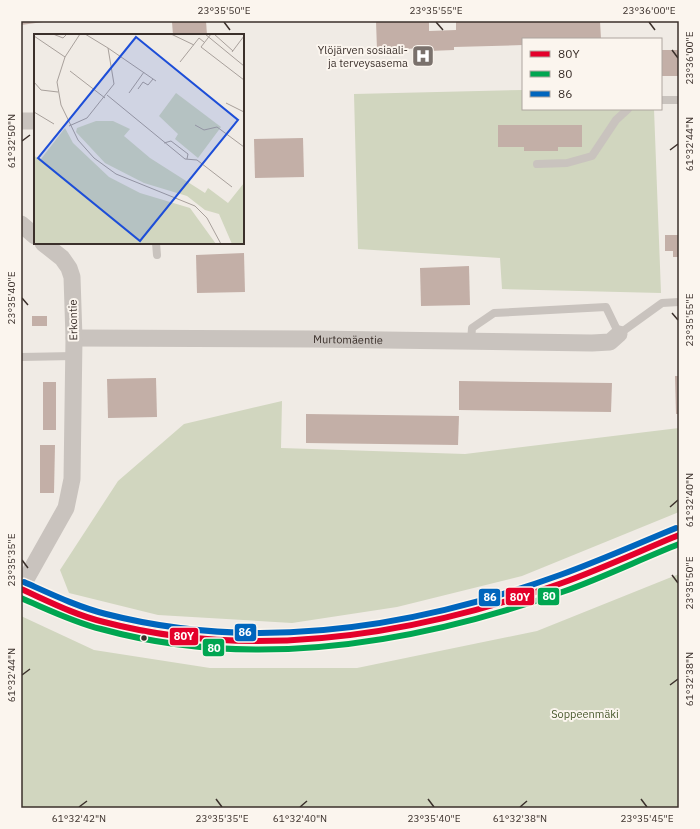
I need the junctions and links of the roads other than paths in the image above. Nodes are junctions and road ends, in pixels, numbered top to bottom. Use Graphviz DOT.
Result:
graph roads {
  1 [pos="662,100"];
  2 [pos="679,100"];
  3 [pos="627,110"];
  4 [pos="21,121"];
  5 [pos="34,121"];
  6 [pos="537,164"];
  7 [pos="21,224"];
  8 [pos="34,235"];
  9 [pos="44,244"];
  10 [pos="156,244"];
  11 [pos="157,255"];
  12 [pos="679,302"];
  13 [pos="619,334"];
  14 [pos="74,338"];
  15 [pos="471,341"];
  16 [pos="74,356"];
  17 [pos="21,357"];
  18 [pos="679,535"];
  19 [pos="21,589"];
  1 -- 2 [label="lane"];
  3 -- 6 [label="lane"];
  4 -- 5 [label="street"];
  7 -- 8 [label="street"];
  9 -- 14 [label="street, Erkontie"];
  10 -- 11 [label="lane"];
  12 -- 13 [label="lane"];
  13 -- 15 [label="street, Murtomäentie"];
  13 -- 15 [label="lane"];
  14 -- 15 [label="street, Murtomäentie"];
  14 -- 16 [label="street, Erkontie"];
  16 -- 17 [label="lane"];
  16 -- 19 [label="street, Erkontie"];
  18 -- 19 [label="main road"];
}
